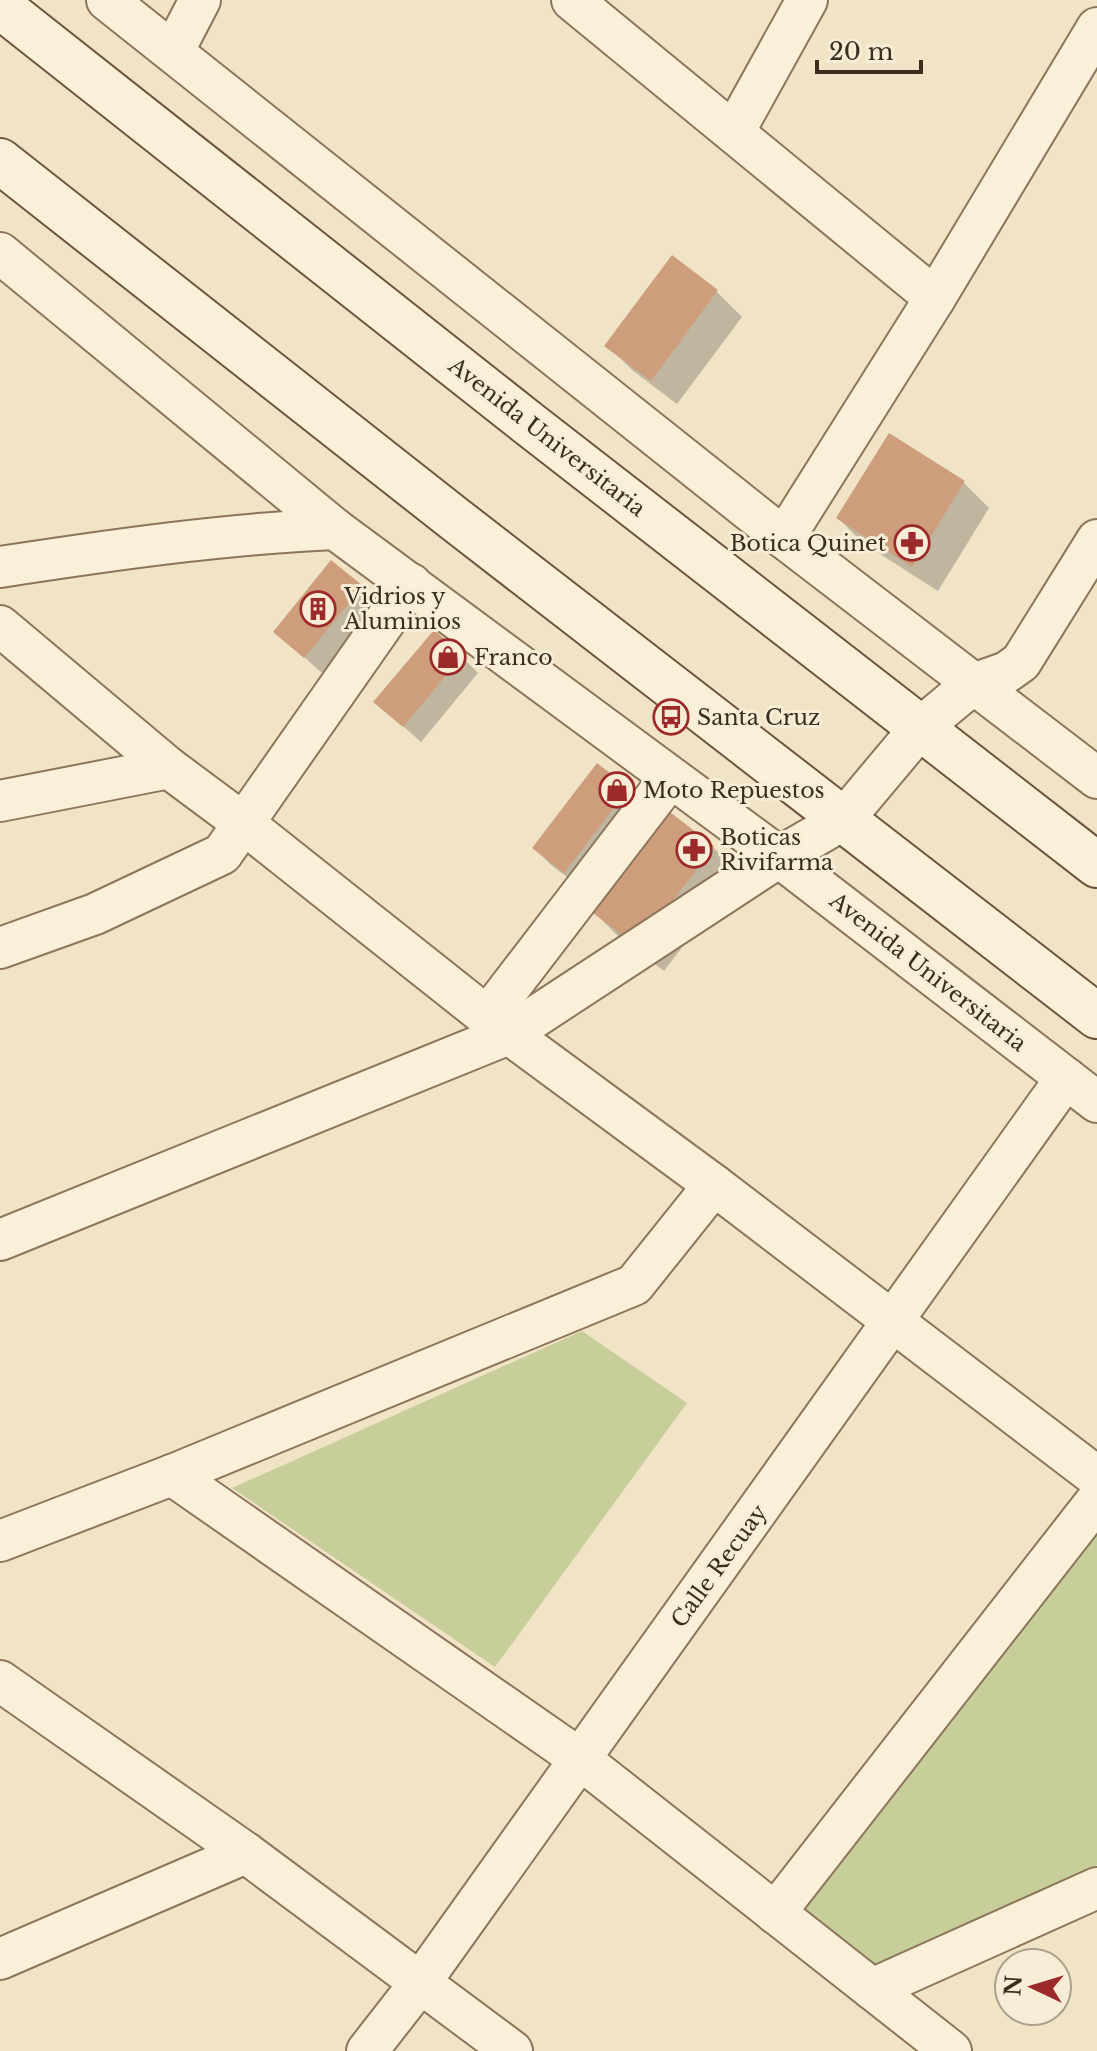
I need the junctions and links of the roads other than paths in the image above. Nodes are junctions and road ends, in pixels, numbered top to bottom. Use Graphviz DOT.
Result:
graph roads {
  1 [pos="107,0"];
  2 [pos="200,0"];
  3 [pos="572,0"];
  4 [pos="807,0"];
  5 [pos="0,6"];
  6 [pos="1097,28"];
  7 [pos="173,52"];
  8 [pos="734,132"];
  9 [pos="0,161"];
  10 [pos="0,253"];
  11 [pos="935,298"];
  12 [pos="335,529"];
  13 [pos="784,538"];
  14 [pos="1097,540"];
  15 [pos="0,567"];
  16 [pos="411,584"];
  17 [pos="0,626"];
  18 [pos="973,684"];
  19 [pos="920,728"];
  20 [pos="169,768"];
  21 [pos="670,778"];
  22 [pos="1097,778"];
  23 [pos="0,801"];
  24 [pos="843,820"];
  25 [pos="243,823"];
  26 [pos="779,857"];
  27 [pos="1097,865"];
  28 [pos="0,948"];
  29 [pos="1097,1016"];
  30 [pos="498,1026"];
  31 [pos="1082,1090"];
  32 [pos="714,1185"];
  33 [pos="0,1240"];
  34 [pos="894,1322"];
  35 [pos="172,1475"];
  36 [pos="1097,1477"];
  37 [pos="1097,1500"];
  38 [pos="0,1541"];
  39 [pos="0,1681"];
  40 [pos="580,1759"];
  41 [pos="246,1853"];
  42 [pos="1097,1888"];
  43 [pos="775,1913"];
  44 [pos="0,1959"];
  45 [pos="420,1983"];
  46 [pos="872,1989"];
  47 [pos="367,2051"];
  48 [pos="512,2051"];
  49 [pos="951,2051"];
  1 -- 7 [label="street"];
  2 -- 7 [label="street"];
  3 -- 8 [label="street"];
  4 -- 8 [label="street"];
  5 -- 19 [label="main road, Avenida Universitaria"];
  6 -- 11 [label="street"];
  7 -- 13 [label="street"];
  8 -- 11 [label="street"];
  9 -- 24 [label="main road"];
  10 -- 12 [label="street, Avenida Universitaria"];
  11 -- 13 [label="street"];
  12 -- 15 [label="street"];
  12 -- 16 [label="street, Avenida Universitaria"];
  13 -- 18 [label="street"];
  14 -- 18 [label="street"];
  16 -- 21 [label="street, Avenida Universitaria"];
  16 -- 25 [label="street"];
  17 -- 20 [label="street"];
  18 -- 19 [label="street"];
  18 -- 22 [label="street"];
  19 -- 24 [label="street"];
  19 -- 27 [label="main road, Avenida Universitaria"];
  20 -- 23 [label="street"];
  20 -- 25 [label="street"];
  21 -- 26 [label="street, Avenida Universitaria"];
  21 -- 30 [label="street"];
  24 -- 26 [label="street"];
  24 -- 29 [label="main road"];
  25 -- 28 [label="street"];
  25 -- 30 [label="street"];
  26 -- 30 [label="street"];
  26 -- 31 [label="street, Avenida Universitaria"];
  30 -- 32 [label="street"];
  30 -- 33 [label="street"];
  31 -- 34 [label="street, Calle Recuay"];
  32 -- 34 [label="street"];
  32 -- 35 [label="street"];
  34 -- 36 [label="street"];
  34 -- 40 [label="street, Calle Recuay"];
  35 -- 38 [label="street"];
  35 -- 40 [label="street"];
  37 -- 43 [label="street"];
  39 -- 41 [label="street"];
  40 -- 43 [label="street"];
  40 -- 45 [label="street, Calle Recuay"];
  41 -- 44 [label="street"];
  41 -- 45 [label="street"];
  42 -- 46 [label="street"];
  43 -- 46 [label="street"];
  45 -- 47 [label="street, Calle Recuay"];
  45 -- 48 [label="street"];
  46 -- 49 [label="street"];
}
